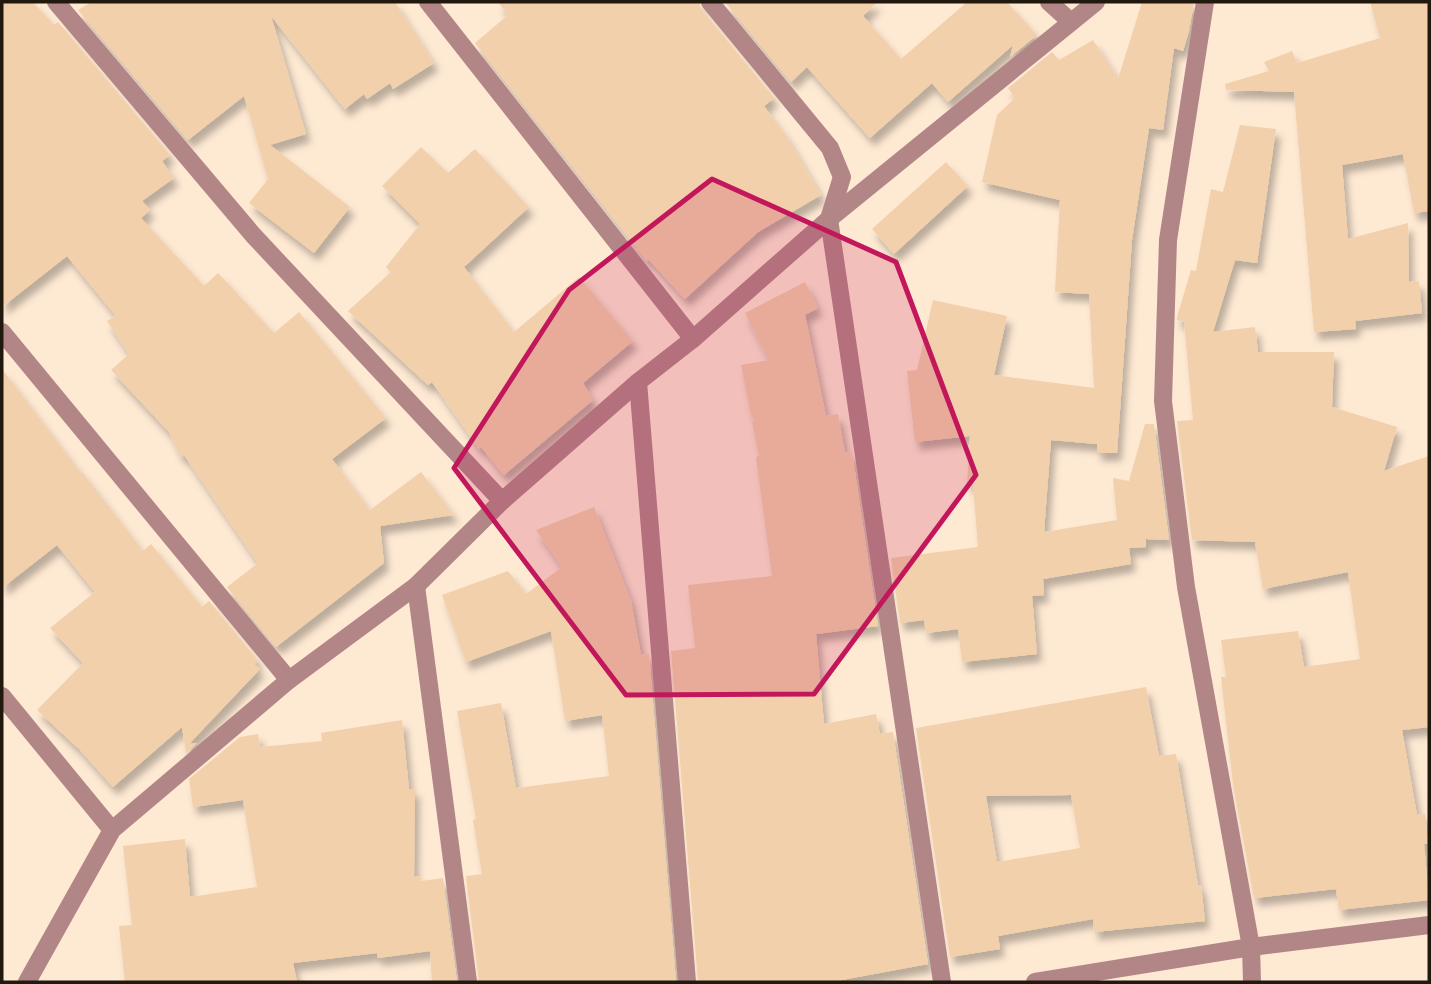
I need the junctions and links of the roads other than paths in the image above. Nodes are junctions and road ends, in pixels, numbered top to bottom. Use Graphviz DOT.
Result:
graph roads {
  1 [pos="56,2"];
  2 [pos="428,2"];
  3 [pos="710,2"];
  4 [pos="1049,2"];
  5 [pos="1096,2"];
  6 [pos="1205,2"];
  7 [pos="1070,21"];
  8 [pos="829,219"];
  9 [pos="2,332"];
  10 [pos="693,339"];
  11 [pos="638,382"];
  12 [pos="502,501"];
  13 [pos="416,586"];
  14 [pos="289,680"];
  15 [pos="2,696"];
  16 [pos="112,830"];
  17 [pos="1429,925"];
  18 [pos="1251,947"];
  19 [pos="27,982"];
  20 [pos="468,982"];
  21 [pos="687,982"];
  22 [pos="942,982"];
  23 [pos="1035,982"];
  24 [pos="1252,982"];
  1 -- 12 [label="street"];
  2 -- 10 [label="street"];
  3 -- 8 [label="street"];
  4 -- 7 [label="street"];
  5 -- 7 [label="street"];
  6 -- 18 [label="street"];
  7 -- 8 [label="street"];
  8 -- 10 [label="street"];
  8 -- 22 [label="street"];
  9 -- 14 [label="street"];
  10 -- 11 [label="street"];
  11 -- 12 [label="street"];
  11 -- 21 [label="street"];
  12 -- 13 [label="street"];
  13 -- 14 [label="street"];
  13 -- 20 [label="street"];
  14 -- 16 [label="street"];
  15 -- 16 [label="street"];
  16 -- 19 [label="street"];
  17 -- 18 [label="street"];
  18 -- 23 [label="street"];
  18 -- 24 [label="street"];
}
